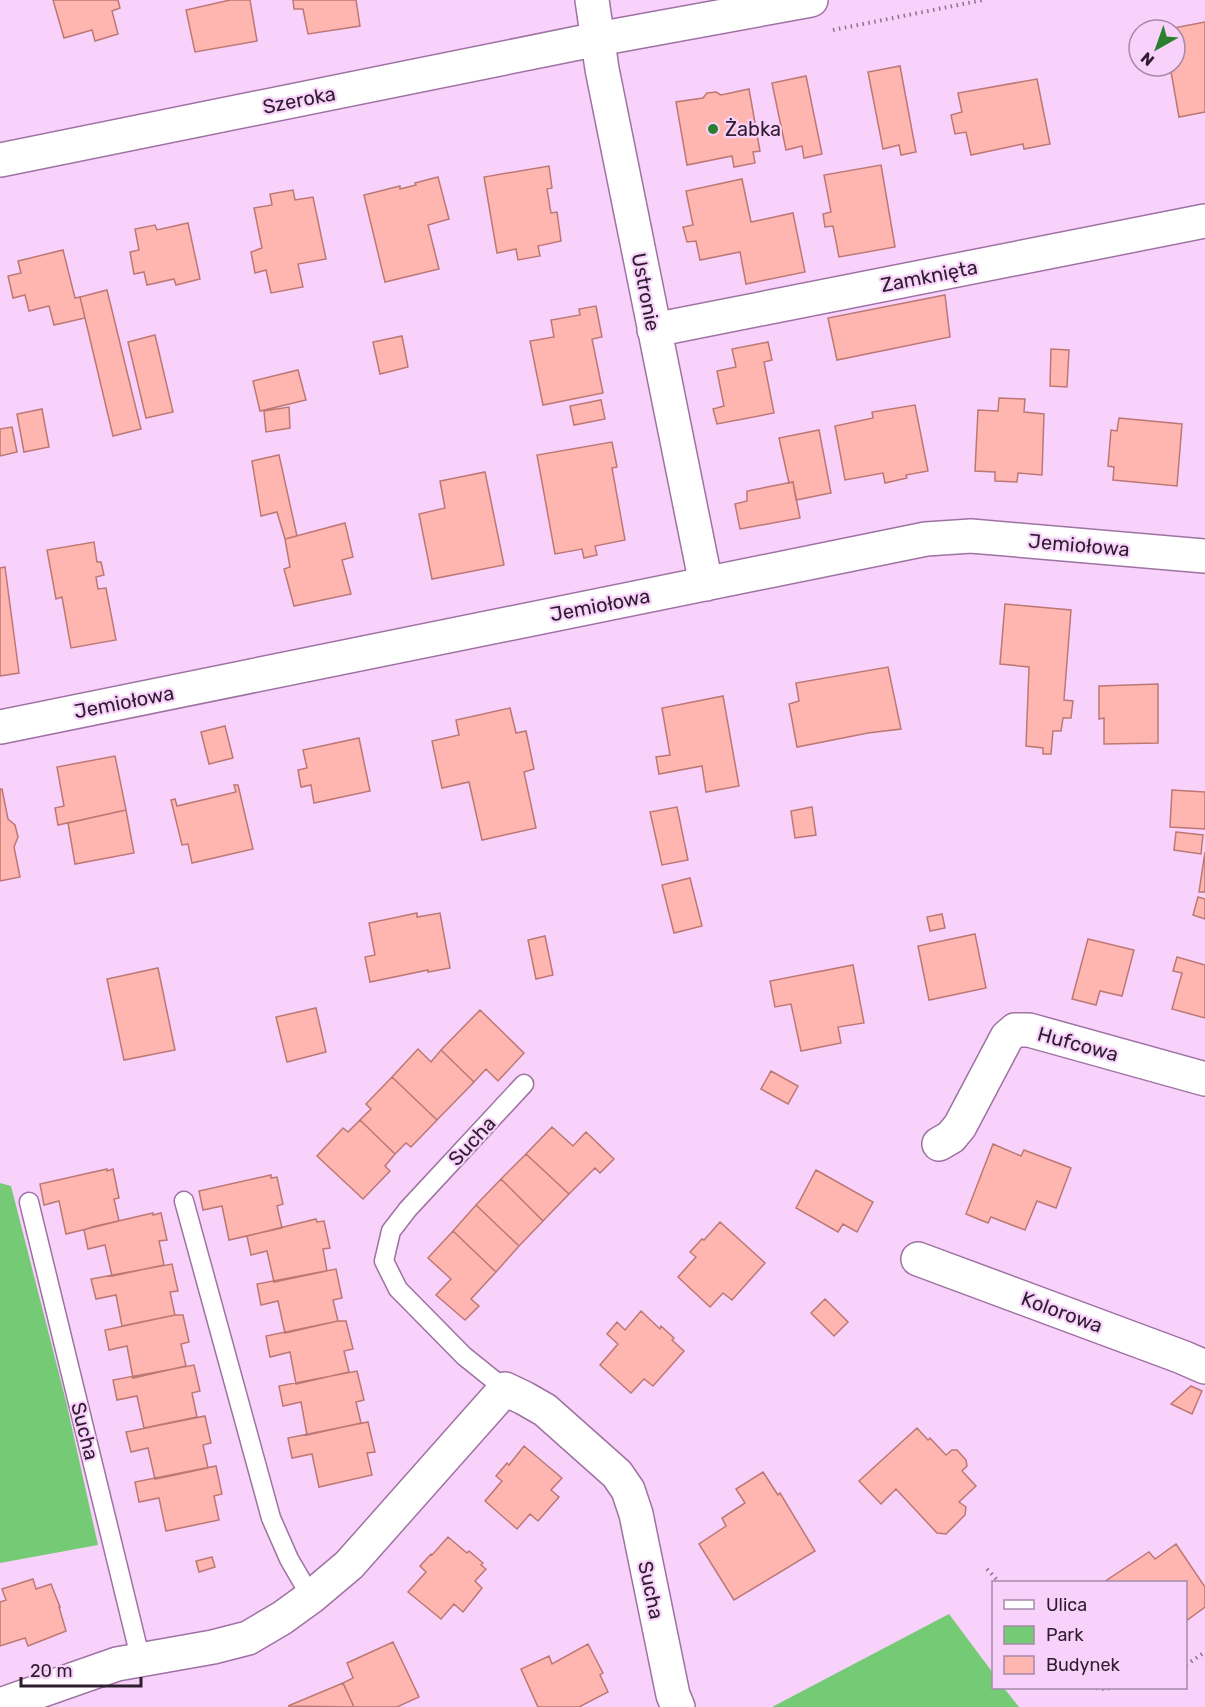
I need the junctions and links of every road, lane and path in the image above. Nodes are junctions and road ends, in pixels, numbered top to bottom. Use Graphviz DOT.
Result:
graph roads {
  1 [pos="592,0"];
  2 [pos="810,0"];
  3 [pos="598,39"];
  4 [pos="0,160"];
  5 [pos="1205,221"];
  6 [pos="654,330"];
  7 [pos="1205,556"];
  8 [pos="706,584"];
  9 [pos="0,727"];
  10 [pos="1205,1079"];
  11 [pos="524,1084"];
  12 [pos="939,1144"];
  13 [pos="184,1201"];
  14 [pos="29,1202"];
  15 [pos="918,1259"];
  16 [pos="1205,1367"];
  17 [pos="505,1389"];
  18 [pos="987,1569"];
  19 [pos="998,1581"];
  20 [pos="311,1597"];
  21 [pos="1205,1652"];
  22 [pos="141,1661"];
  23 [pos="1187,1664"];
  24 [pos="0,1705"];
  25 [pos="678,1707"];
  1 -- 3 [label="street, Ustronie"];
  2 -- 3 [label="street, Szeroka"];
  3 -- 4 [label="street, Szeroka"];
  3 -- 6 [label="street, Ustronie"];
  5 -- 6 [label="street, Zamknięta"];
  6 -- 8 [label="street, Ustronie"];
  7 -- 8 [label="street, Jemiołowa"];
  8 -- 9 [label="street, Jemiołowa"];
  10 -- 12 [label="street, Hufcowa"];
  11 -- 17 [label="lane, Sucha"];
  13 -- 20 [label="lane"];
  14 -- 22 [label="lane, Sucha"];
  15 -- 16 [label="street, Kolorowa"];
  17 -- 20 [label="street"];
  17 -- 25 [label="street, Sucha"];
  18 -- 19 [label="path"];
  20 -- 22 [label="street"];
  21 -- 23 [label="path"];
  22 -- 24 [label="street"];
}
